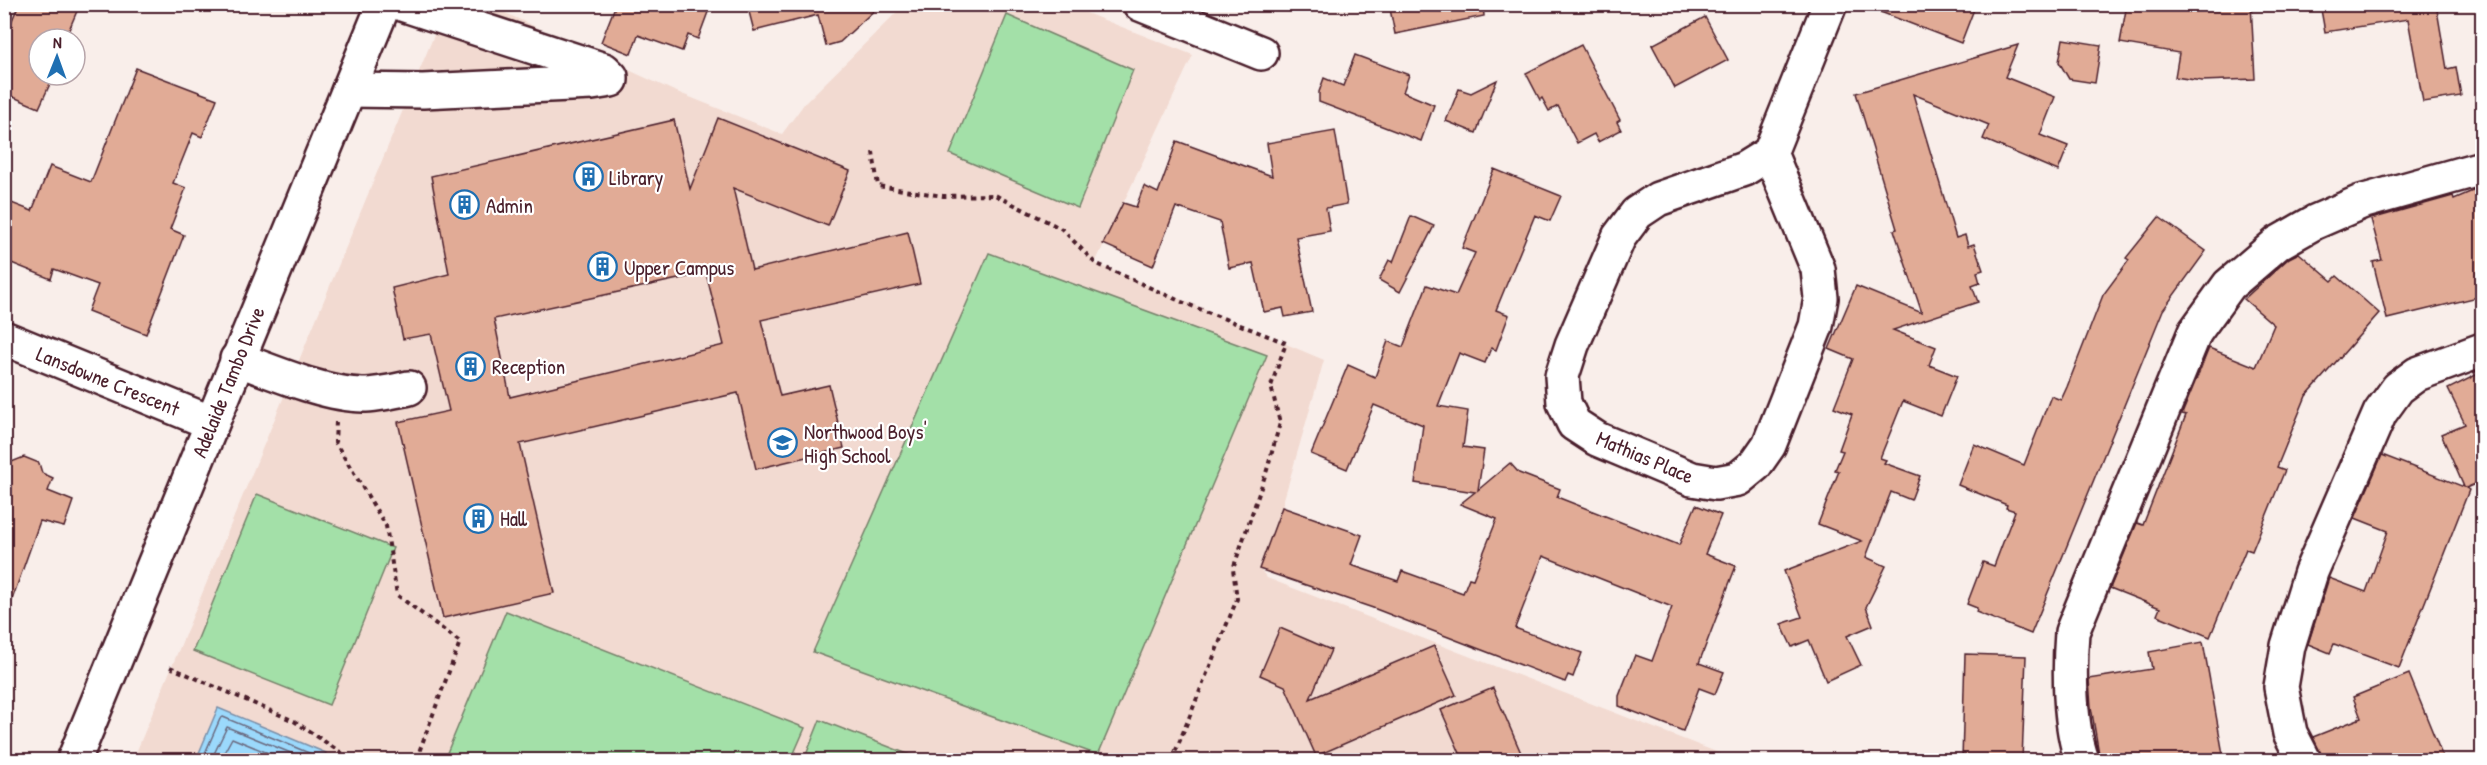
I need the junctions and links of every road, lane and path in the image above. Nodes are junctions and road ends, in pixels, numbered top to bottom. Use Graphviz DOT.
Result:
graph roads {
  1 [pos="384,4"];
  2 [pos="402,4"];
  3 [pos="1140,4"];
  4 [pos="1830,4"];
  5 [pos="1261,53"];
  6 [pos="349,90"];
  7 [pos="873,152"];
  8 [pos="1770,153"];
  9 [pos="2482,168"];
  10 [pos="4,338"];
  11 [pos="2482,350"];
  12 [pos="237,359"];
  13 [pos="409,388"];
  14 [pos="336,391"];
  15 [pos="212,423"];
  16 [pos="170,667"];
  17 [pos="74,760"];
  18 [pos="352,760"];
  19 [pos="416,760"];
  20 [pos="1172,760"];
  21 [pos="2082,760"];
  22 [pos="2304,760"];
  1 -- 6 [label="street, Adelaide Tambo Drive"];
  2 -- 6 [label="street"];
  3 -- 5 [label="street"];
  4 -- 8 [label="street"];
  6 -- 12 [label="street, Adelaide Tambo Drive"];
  7 -- 20 [label="path"];
  8 -- 8 [label="street, Mathias Place"];
  9 -- 21 [label="street"];
  10 -- 15 [label="street, Lansdowne Crescent"];
  11 -- 22 [label="street"];
  12 -- 14 [label="street"];
  12 -- 15 [label="street, Adelaide Tambo Drive"];
  13 -- 14 [label="street"];
  14 -- 19 [label="path"];
  15 -- 17 [label="street, Adelaide Tambo Drive"];
  16 -- 18 [label="path"];
}
